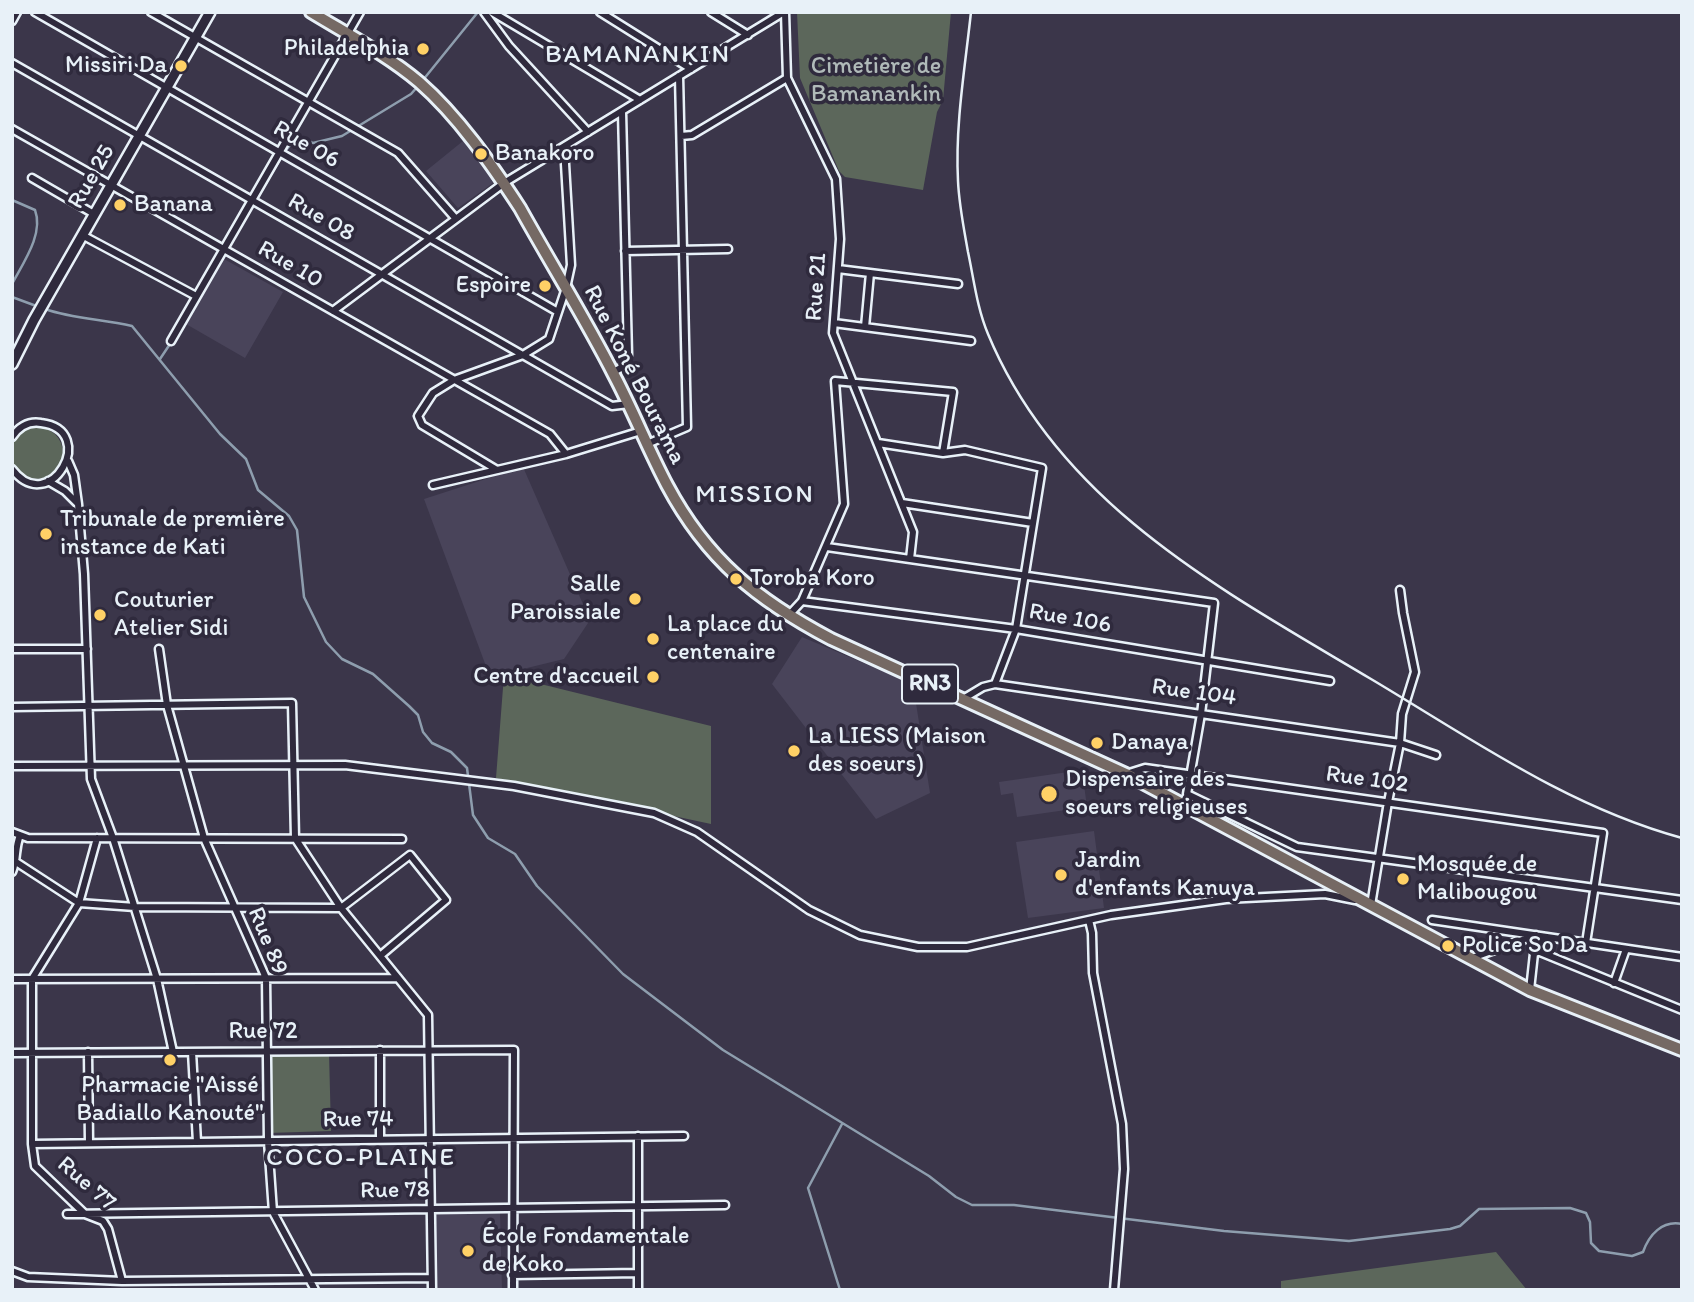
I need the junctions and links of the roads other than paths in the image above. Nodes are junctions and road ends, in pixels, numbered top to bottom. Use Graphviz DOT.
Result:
graph roads {
  1 [pos="17,12"];
  2 [pos="35,12"];
  3 [pos="151,12"];
  4 [pos="210,12"];
  5 [pos="311,12"];
  6 [pos="360,12"];
  7 [pos="484,12"];
  8 [pos="492,12"];
  9 [pos="600,12"];
  10 [pos="711,12"];
  11 [pos="785,12"];
  12 [pos="12,20"];
  13 [pos="346,34"];
  14 [pos="748,35"];
  15 [pos="195,38"];
  16 [pos="12,63"];
  17 [pos="691,69"];
  18 [pos="679,76"];
  19 [pos="787,78"];
  20 [pos="167,88"];
  21 [pos="640,100"];
  22 [pos="308,102"];
  23 [pos="622,112"];
  24 [pos="12,128"];
  25 [pos="588,132"];
  26 [pos="139,135"];
  27 [pos="681,136"];
  28 [pos="564,146"];
  29 [pos="279,152"];
  30 [pos="32,178"];
  31 [pos="504,183"];
  32 [pos="110,184"];
  33 [pos="251,200"];
  34 [pos="94,214"];
  35 [pos="456,219"];
  36 [pos="82,235"];
  37 [pos="430,239"];
  38 [pos="223,248"];
  39 [pos="728,249"];
  40 [pos="683,250"];
  41 [pos="625,251"];
  42 [pos="838,269"];
  43 [pos="870,273"];
  44 [pos="382,275"];
  45 [pos="958,284"];
  46 [pos="566,288"];
  47 [pos="196,296"];
  48 [pos="333,311"];
  49 [pos="558,312"];
  50 [pos="834,323"];
  51 [pos="865,327"];
  52 [pos="171,341"];
  53 [pos="971,341"];
  54 [pos="523,355"];
  55 [pos="12,364"];
  56 [pos="613,372"];
  57 [pos="454,380"];
  58 [pos="854,382"];
  59 [pos="629,404"];
  60 [pos="641,431"];
  61 [pos="14,432"];
  62 [pos="878,443"];
  63 [pos="647,444"];
  64 [pos="943,453"];
  65 [pos="566,454"];
  66 [pos="68,461"];
  67 [pos="12,469"];
  68 [pos="497,470"];
  69 [pos="48,481"];
  70 [pos="433,485"];
  71 [pos="902,502"];
  72 [pos="78,503"];
  73 [pos="1033,523"];
  74 [pos="827,547"];
  75 [pos="910,559"];
  76 [pos="1024,576"];
  77 [pos="1400,590"];
  78 [pos="802,601"];
  79 [pos="788,616"];
  80 [pos="1016,629"];
  81 [pos="12,649"];
  82 [pos="87,649"];
  83 [pos="159,649"];
  84 [pos="1206,662"];
  85 [pos="1330,681"];
  86 [pos="995,684"];
  87 [pos="962,699"];
  88 [pos="167,705"];
  89 [pos="89,706"];
  90 [pos="12,707"];
  91 [pos="1201,714"];
  92 [pos="1401,743"];
  93 [pos="1436,755"];
  94 [pos="293,765"];
  95 [pos="12,766"];
  96 [pos="91,766"];
  97 [pos="184,766"];
  98 [pos="1126,774"];
  99 [pos="1190,774"];
  100 [pos="1388,802"];
  101 [pos="12,832"];
  102 [pos="20,835"];
  103 [pos="97,838"];
  104 [pos="113,838"];
  105 [pos="204,838"];
  106 [pos="295,838"];
  107 [pos="402,839"];
  108 [pos="1379,858"];
  109 [pos="16,862"];
  110 [pos="12,872"];
  111 [pos="1595,888"];
  112 [pos="1682,900"];
  113 [pos="79,903"];
  114 [pos="1371,905"];
  115 [pos="135,907"];
  116 [pos="233,908"];
  117 [pos="341,908"];
  118 [pos="1089,920"];
  119 [pos="1432,920"];
  120 [pos="1536,936"];
  121 [pos="1586,943"];
  122 [pos="1626,948"];
  123 [pos="1535,950"];
  124 [pos="380,956"];
  125 [pos="1682,957"];
  126 [pos="1472,958"];
  127 [pos="266,978"];
  128 [pos="398,978"];
  129 [pos="12,979"];
  130 [pos="32,979"];
  131 [pos="157,979"];
  132 [pos="1614,983"];
  133 [pos="1530,990"];
  134 [pos="1682,1010"];
  135 [pos="380,1050"];
  136 [pos="429,1050"];
  137 [pos="1682,1050"];
  138 [pos="267,1051"];
  139 [pos="31,1052"];
  140 [pos="88,1052"];
  141 [pos="173,1052"];
  142 [pos="192,1052"];
  143 [pos="12,1053"];
  144 [pos="638,1136"];
  145 [pos="684,1136"];
  146 [pos="513,1138"];
  147 [pos="380,1139"];
  148 [pos="429,1139"];
  149 [pos="268,1141"];
  150 [pos="197,1142"];
  151 [pos="89,1143"];
  152 [pos="32,1144"];
  153 [pos="724,1205"];
  154 [pos="638,1207"];
  155 [pos="512,1208"];
  156 [pos="429,1209"];
  157 [pos="273,1212"];
  158 [pos="67,1214"];
  159 [pos="85,1214"];
  160 [pos="12,1271"];
  161 [pos="638,1273"];
  162 [pos="512,1275"];
  163 [pos="431,1278"];
  164 [pos="310,1279"];
  165 [pos="180,1280"];
  166 [pos="122,1281"];
  167 [pos="188,1290"];
  168 [pos="315,1290"];
  169 [pos="432,1290"];
  170 [pos="513,1290"];
  171 [pos="638,1290"];
  172 [pos="1114,1290"];
  1 -- 12 [label="street"];
  2 -- 20 [label="street, Rue 06"];
  3 -- 15 [label="street"];
  4 -- 15 [label="street, Rue 25"];
  5 -- 13 [label="highway, Rue Koné Bourama / RN3"];
  6 -- 13 [label="street"];
  7 -- 25 [label="street"];
  8 -- 21 [label="street"];
  9 -- 17 [label="street"];
  10 -- 14 [label="street"];
  11 -- 14 [label="street"];
  11 -- 19 [label="street, Rue 21"];
  13 -- 22 [label="street"];
  13 -- 31 [label="highway, Rue Koné Bourama / RN3"];
  14 -- 17 [label="street"];
  15 -- 20 [label="street, Rue 25"];
  15 -- 22 [label="street"];
  16 -- 26 [label="street, Rue 08"];
  17 -- 18 [label="street"];
  18 -- 21 [label="street"];
  18 -- 27 [label="street"];
  19 -- 27 [label="street"];
  19 -- 42 [label="street, Rue 21"];
  20 -- 26 [label="street, Rue 25"];
  20 -- 29 [label="street, Rue 06"];
  21 -- 23 [label="street"];
  22 -- 29 [label="street"];
  22 -- 35 [label="street"];
  23 -- 25 [label="street"];
  23 -- 41 [label="street"];
  24 -- 32 [label="street, Rue 10"];
  25 -- 28 [label="street"];
  26 -- 32 [label="street, Rue 25"];
  26 -- 33 [label="street, Rue 08"];
  27 -- 40 [label="street"];
  28 -- 31 [label="street"];
  28 -- 46 [label="street"];
  29 -- 33 [label="street"];
  29 -- 37 [label="street, Rue 06"];
  30 -- 34 [label="street"];
  31 -- 35 [label="street"];
  31 -- 46 [label="highway, Rue Koné Bourama / RN3"];
  32 -- 34 [label="street, Rue 25"];
  32 -- 38 [label="street, Rue 10"];
  33 -- 38 [label="street"];
  33 -- 44 [label="street, Rue 08"];
  34 -- 36 [label="street, Rue 25"];
  35 -- 37 [label="street"];
  36 -- 47 [label="street"];
  36 -- 55 [label="street, Rue 25"];
  37 -- 44 [label="street"];
  37 -- 49 [label="street, Rue 06"];
  38 -- 47 [label="street"];
  38 -- 48 [label="street, Rue 10"];
  39 -- 40 [label="street"];
  40 -- 41 [label="street"];
  40 -- 63 [label="street"];
  41 -- 56 [label="street"];
  42 -- 43 [label="street"];
  42 -- 50 [label="street, Rue 21"];
  43 -- 45 [label="street"];
  43 -- 51 [label="street"];
  44 -- 48 [label="street"];
  44 -- 54 [label="street, Rue 08"];
  46 -- 49 [label="street"];
  46 -- 56 [label="highway, Rue Koné Bourama / RN3"];
  47 -- 52 [label="street"];
  48 -- 57 [label="street, Rue 10"];
  49 -- 54 [label="street"];
  50 -- 51 [label="street"];
  50 -- 58 [label="street, Rue 21"];
  51 -- 53 [label="street"];
  54 -- 57 [label="street"];
  54 -- 59 [label="street, Rue 08"];
  56 -- 59 [label="highway, Rue Koné Bourama / RN3"];
  57 -- 65 [label="street, Rue 10"];
  57 -- 68 [label="street"];
  58 -- 62 [label="street, Rue 21"];
  58 -- 64 [label="street"];
  58 -- 74 [label="street"];
  59 -- 60 [label="highway, Rue Koné Bourama / RN3"];
  60 -- 63 [label="highway, Rue Koné Bourama / RN3"];
  60 -- 65 [label="street"];
  61 -- 66 [label="street"];
  62 -- 64 [label="street"];
  62 -- 71 [label="street, Rue 21"];
  63 -- 79 [label="highway, Rue Koné Bourama / RN3"];
  64 -- 73 [label="street"];
  65 -- 68 [label="street"];
  66 -- 69 [label="street"];
  66 -- 72 [label="street"];
  67 -- 69 [label="street"];
  68 -- 70 [label="street"];
  69 -- 72 [label="street"];
  71 -- 73 [label="street"];
  71 -- 75 [label="street, Rue 21"];
  72 -- 82 [label="street"];
  73 -- 76 [label="street"];
  74 -- 75 [label="street"];
  74 -- 78 [label="street"];
  75 -- 76 [label="street"];
  76 -- 80 [label="street"];
  76 -- 84 [label="street"];
  77 -- 92 [label="street"];
  78 -- 79 [label="street"];
  78 -- 80 [label="street, Rue 106"];
  79 -- 87 [label="highway, Rue Koné Bourama / RN3"];
  80 -- 84 [label="street, Rue 106"];
  80 -- 86 [label="street"];
  81 -- 82 [label="street"];
  82 -- 89 [label="street"];
  83 -- 88 [label="street, Rue 89"];
  84 -- 85 [label="street, Rue 106"];
  84 -- 91 [label="street"];
  86 -- 87 [label="street, Rue 104"];
  86 -- 91 [label="street, Rue 104"];
  87 -- 98 [label="highway, Rue Koné Bourama / RN3"];
  88 -- 89 [label="street"];
  88 -- 94 [label="street"];
  88 -- 97 [label="street, Rue 89"];
  89 -- 90 [label="street"];
  89 -- 96 [label="street"];
  91 -- 92 [label="street, Rue 104"];
  91 -- 99 [label="street"];
  92 -- 93 [label="street, Rue 104"];
  92 -- 100 [label="street"];
  94 -- 97 [label="street"];
  94 -- 106 [label="street"];
  94 -- 118 [label="street"];
  95 -- 96 [label="street"];
  96 -- 97 [label="street"];
  96 -- 104 [label="street"];
  97 -- 105 [label="street, Rue 89"];
  98 -- 99 [label="street, Rue 102"];
  98 -- 114 [label="highway, Rue Koné Bourama / RN3"];
  99 -- 100 [label="street, Rue 102"];
  99 -- 108 [label="street"];
  100 -- 108 [label="street"];
  100 -- 111 [label="street, Rue 102"];
  101 -- 102 [label="street"];
  102 -- 103 [label="street"];
  102 -- 109 [label="street"];
  103 -- 104 [label="street"];
  103 -- 113 [label="street"];
  104 -- 105 [label="street"];
  104 -- 115 [label="street"];
  105 -- 106 [label="street"];
  105 -- 116 [label="street, Rue 89"];
  106 -- 107 [label="street"];
  106 -- 117 [label="street"];
  108 -- 111 [label="street"];
  108 -- 114 [label="street"];
  109 -- 110 [label="street"];
  109 -- 113 [label="street"];
  111 -- 112 [label="street"];
  111 -- 121 [label="street"];
  113 -- 115 [label="street"];
  113 -- 130 [label="street"];
  114 -- 118 [label="street"];
  114 -- 126 [label="highway, Rue Koné Bourama / RN3"];
  115 -- 116 [label="street"];
  115 -- 131 [label="street"];
  116 -- 117 [label="street"];
  116 -- 127 [label="street, Rue 89"];
  117 -- 124 [label="street"];
  117 -- 124 [label="street"];
  118 -- 172 [label="street"];
  119 -- 120 [label="street"];
  120 -- 121 [label="street"];
  120 -- 123 [label="street"];
  120 -- 126 [label="street"];
  121 -- 122 [label="street"];
  122 -- 125 [label="street"];
  122 -- 132 [label="street"];
  123 -- 132 [label="street"];
  123 -- 133 [label="street"];
  124 -- 128 [label="street"];
  126 -- 133 [label="highway, Rue Koné Bourama / RN3"];
  127 -- 128 [label="street"];
  127 -- 131 [label="street"];
  127 -- 138 [label="street, Rue 89"];
  128 -- 136 [label="street"];
  129 -- 130 [label="street"];
  130 -- 131 [label="street"];
  130 -- 139 [label="street, Rue 77"];
  131 -- 141 [label="street"];
  132 -- 134 [label="street"];
  133 -- 137 [label="highway, Rue Koné Bourama / RN3"];
  135 -- 136 [label="street, Rue 72"];
  135 -- 138 [label="street, Rue 72"];
  135 -- 147 [label="street"];
  136 -- 146 [label="street, Rue 72"];
  136 -- 148 [label="street"];
  138 -- 142 [label="street, Rue 72"];
  138 -- 149 [label="street, Rue 89"];
  139 -- 140 [label="street, Rue 72"];
  139 -- 143 [label="street, Rue 72"];
  139 -- 152 [label="street, Rue 77"];
  140 -- 141 [label="street, Rue 72"];
  140 -- 151 [label="street"];
  141 -- 142 [label="street, Rue 72"];
  142 -- 150 [label="street"];
  144 -- 145 [label="street, Rue 74"];
  144 -- 146 [label="street, Rue 74"];
  144 -- 154 [label="street"];
  146 -- 148 [label="street, Rue 74"];
  146 -- 155 [label="street"];
  147 -- 148 [label="street, Rue 74"];
  147 -- 149 [label="street, Rue 74"];
  148 -- 156 [label="street"];
  149 -- 150 [label="street, Rue 74"];
  149 -- 157 [label="street, Rue 89"];
  150 -- 151 [label="street, Rue 74"];
  151 -- 152 [label="street, Rue 74"];
  152 -- 159 [label="street, Rue 77"];
  153 -- 154 [label="street, Rue 78"];
  154 -- 155 [label="street, Rue 78"];
  154 -- 161 [label="street"];
  155 -- 156 [label="street, Rue 78"];
  155 -- 162 [label="street"];
  156 -- 157 [label="street, Rue 78"];
  156 -- 163 [label="street"];
  157 -- 159 [label="street, Rue 78"];
  157 -- 164 [label="street, Rue 89"];
  158 -- 159 [label="street, Rue 78"];
  159 -- 166 [label="street, Rue 77"];
  160 -- 166 [label="street"];
  161 -- 162 [label="street"];
  161 -- 171 [label="street"];
  162 -- 170 [label="street"];
  163 -- 164 [label="street"];
  163 -- 169 [label="street"];
  164 -- 165 [label="street"];
  164 -- 168 [label="street, Rue 89"];
  165 -- 166 [label="street"];
  165 -- 167 [label="street"];
}
